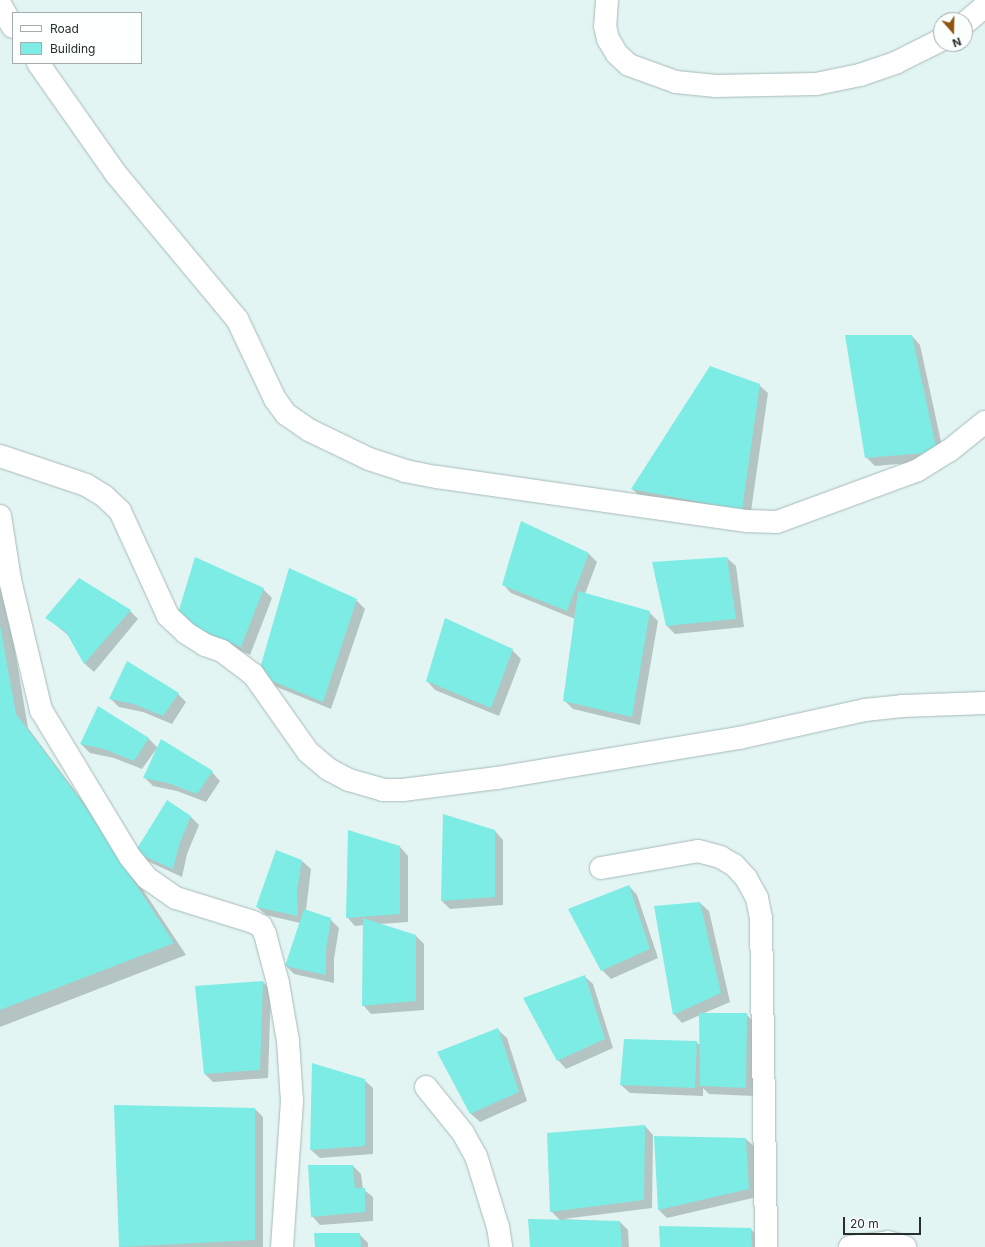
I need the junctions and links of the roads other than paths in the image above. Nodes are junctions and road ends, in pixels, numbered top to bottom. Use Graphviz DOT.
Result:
graph roads {
  1 [pos="591,0"];
  2 [pos="607,0"];
  3 [pos="0,4"];
  4 [pos="985,6"];
  5 [pos="973,16"];
  6 [pos="12,25"];
  7 [pos="605,26"];
  8 [pos="933,44"];
  9 [pos="39,64"];
  10 [pos="985,422"];
  11 [pos="0,456"];
  12 [pos="0,516"];
  13 [pos="985,704"];
  14 [pos="601,868"];
  15 [pos="426,1087"];
  16 [pos="282,1247"];
  17 [pos="501,1247"];
  18 [pos="766,1247"];
  19 [pos="850,1247"];
  20 [pos="905,1247"];
  1 -- 7 [label="street"];
  2 -- 7 [label="street"];
  3 -- 6 [label="street"];
  4 -- 5 [label="street"];
  7 -- 8 [label="street"];
  9 -- 10 [label="street"];
  11 -- 13 [label="street"];
  12 -- 16 [label="street"];
  14 -- 18 [label="street"];
  15 -- 17 [label="street"];
  19 -- 20 [label="street"];
}
